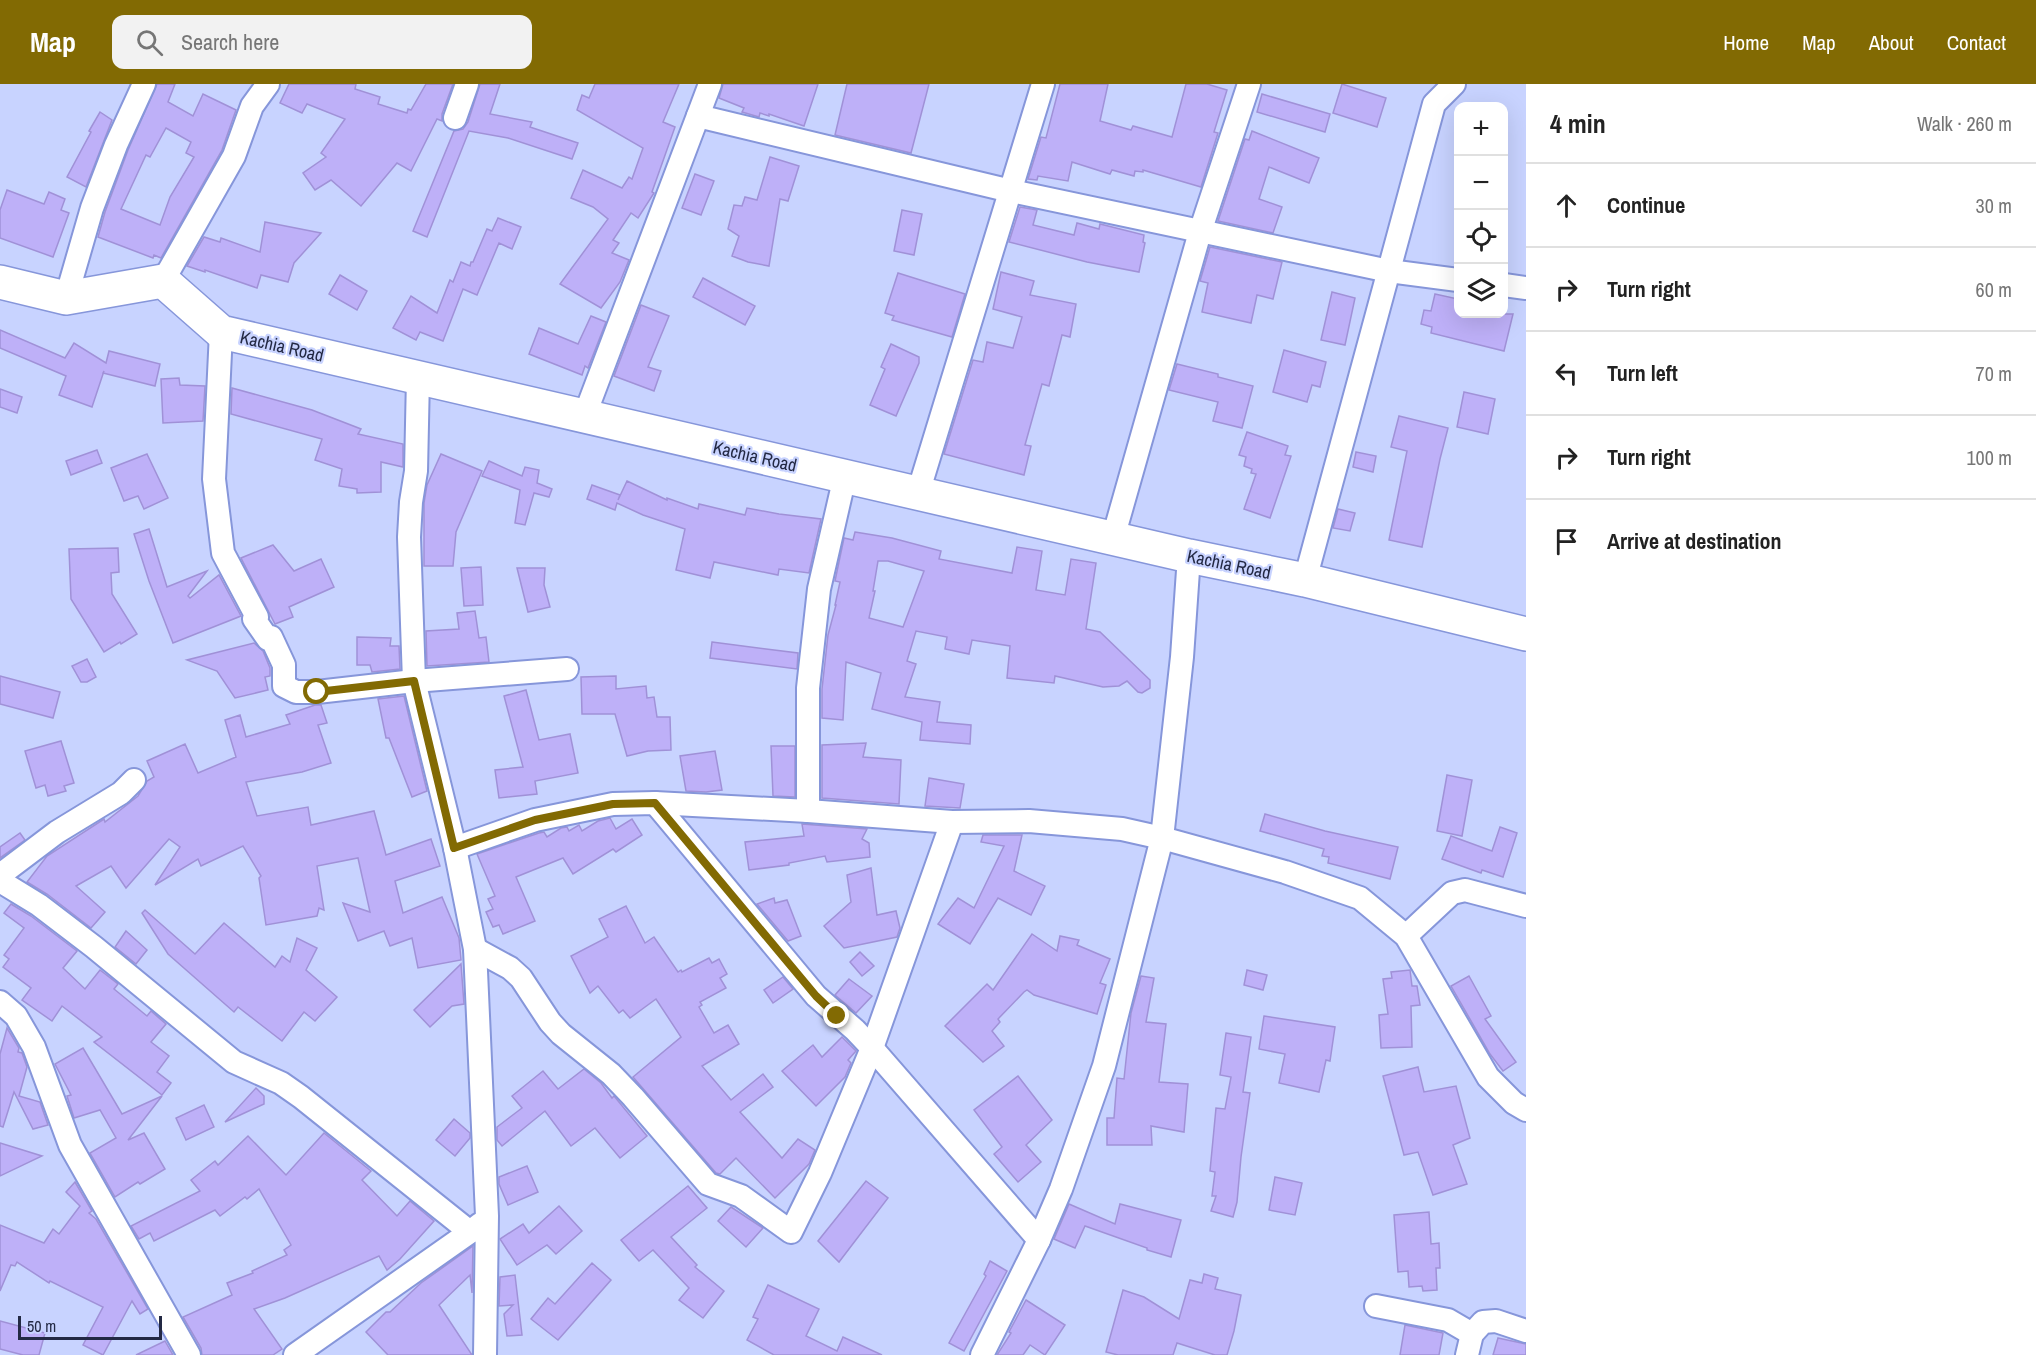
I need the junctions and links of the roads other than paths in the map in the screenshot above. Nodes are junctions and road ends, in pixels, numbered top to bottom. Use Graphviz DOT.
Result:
graph roads {
  1 [pos="144,84"];
  2 [pos="268,84"];
  3 [pos="467,84"];
  4 [pos="710,84"];
  5 [pos="1043,84"];
  6 [pos="1249,84"];
  7 [pos="1454,84"];
  8 [pos="1436,94"];
  9 [pos="698,116"];
  10 [pos="455,118"];
  11 [pos="1011,191"];
  12 [pos="1200,232"];
  13 [pos="1389,271"];
  14 [pos="1454,279"];
  15 [pos="163,281"];
  16 [pos="0,282"];
  17 [pos="1508,286"];
  18 [pos="1526,288"];
  19 [pos="66,298"];
  20 [pos="220,332"];
  21 [pos="418,377"];
  22 [pos="584,417"];
  23 [pos="845,477"];
  24 [pos="918,493"];
  25 [pos="1113,538"];
  26 [pos="1189,556"];
  27 [pos="1305,580"];
  28 [pos="1526,634"];
  29 [pos="567,669"];
  30 [pos="414,681"];
  31 [pos="134,780"];
  32 [pos="655,803"];
  33 [pos="808,811"];
  34 [pos="952,822"];
  35 [pos="1162,838"];
  36 [pos="454,848"];
  37 [pos="0,875"];
  38 [pos="0,881"];
  39 [pos="1526,906"];
  40 [pos="1406,936"];
  41 [pos="475,949"];
  42 [pos="0,1002"];
  43 [pos="872,1048"];
  44 [pos="1526,1110"];
  45 [pos="487,1216"];
  46 [pos="471,1233"];
  47 [pos="1039,1240"];
  48 [pos="1376,1306"];
  49 [pos="1526,1331"];
  50 [pos="1470,1345"];
  51 [pos="189,1355"];
  52 [pos="295,1355"];
  53 [pos="485,1355"];
  54 [pos="982,1355"];
  1 -- 19 [label="street"];
  2 -- 15 [label="street"];
  3 -- 10 [label="street"];
  4 -- 9 [label="street"];
  5 -- 11 [label="street"];
  6 -- 12 [label="street"];
  7 -- 8 [label="street"];
  8 -- 13 [label="street"];
  9 -- 11 [label="street"];
  9 -- 22 [label="street"];
  11 -- 12 [label="street"];
  11 -- 24 [label="street"];
  12 -- 13 [label="street"];
  12 -- 25 [label="street"];
  13 -- 14 [label="street"];
  13 -- 27 [label="street"];
  15 -- 19 [label="highway"];
  15 -- 20 [label="highway, Kachia Road"];
  16 -- 19 [label="highway"];
  17 -- 18 [label="street"];
  20 -- 21 [label="highway, Kachia Road"];
  20 -- 30 [label="street"];
  21 -- 22 [label="highway, Kachia Road"];
  21 -- 30 [label="street"];
  22 -- 23 [label="highway, Kachia Road"];
  23 -- 24 [label="highway, Kachia Road"];
  23 -- 33 [label="street"];
  24 -- 25 [label="highway, Kachia Road"];
  25 -- 26 [label="highway, Kachia Road"];
  26 -- 27 [label="highway, Kachia Road"];
  26 -- 35 [label="street"];
  27 -- 28 [label="highway, Kachia Road"];
  29 -- 30 [label="street"];
  30 -- 36 [label="street"];
  31 -- 37 [label="street"];
  32 -- 33 [label="street"];
  32 -- 36 [label="street"];
  32 -- 43 [label="street"];
  33 -- 34 [label="street"];
  34 -- 35 [label="street"];
  34 -- 43 [label="street"];
  35 -- 40 [label="street"];
  35 -- 47 [label="street"];
  36 -- 41 [label="street"];
  38 -- 46 [label="street"];
  39 -- 40 [label="street"];
  40 -- 44 [label="street"];
  41 -- 43 [label="street"];
  41 -- 45 [label="street"];
  42 -- 51 [label="street"];
  43 -- 47 [label="street"];
  45 -- 46 [label="street"];
  45 -- 53 [label="street"];
  46 -- 52 [label="street"];
  47 -- 54 [label="street"];
  48 -- 50 [label="street"];
  49 -- 50 [label="street"];
}
